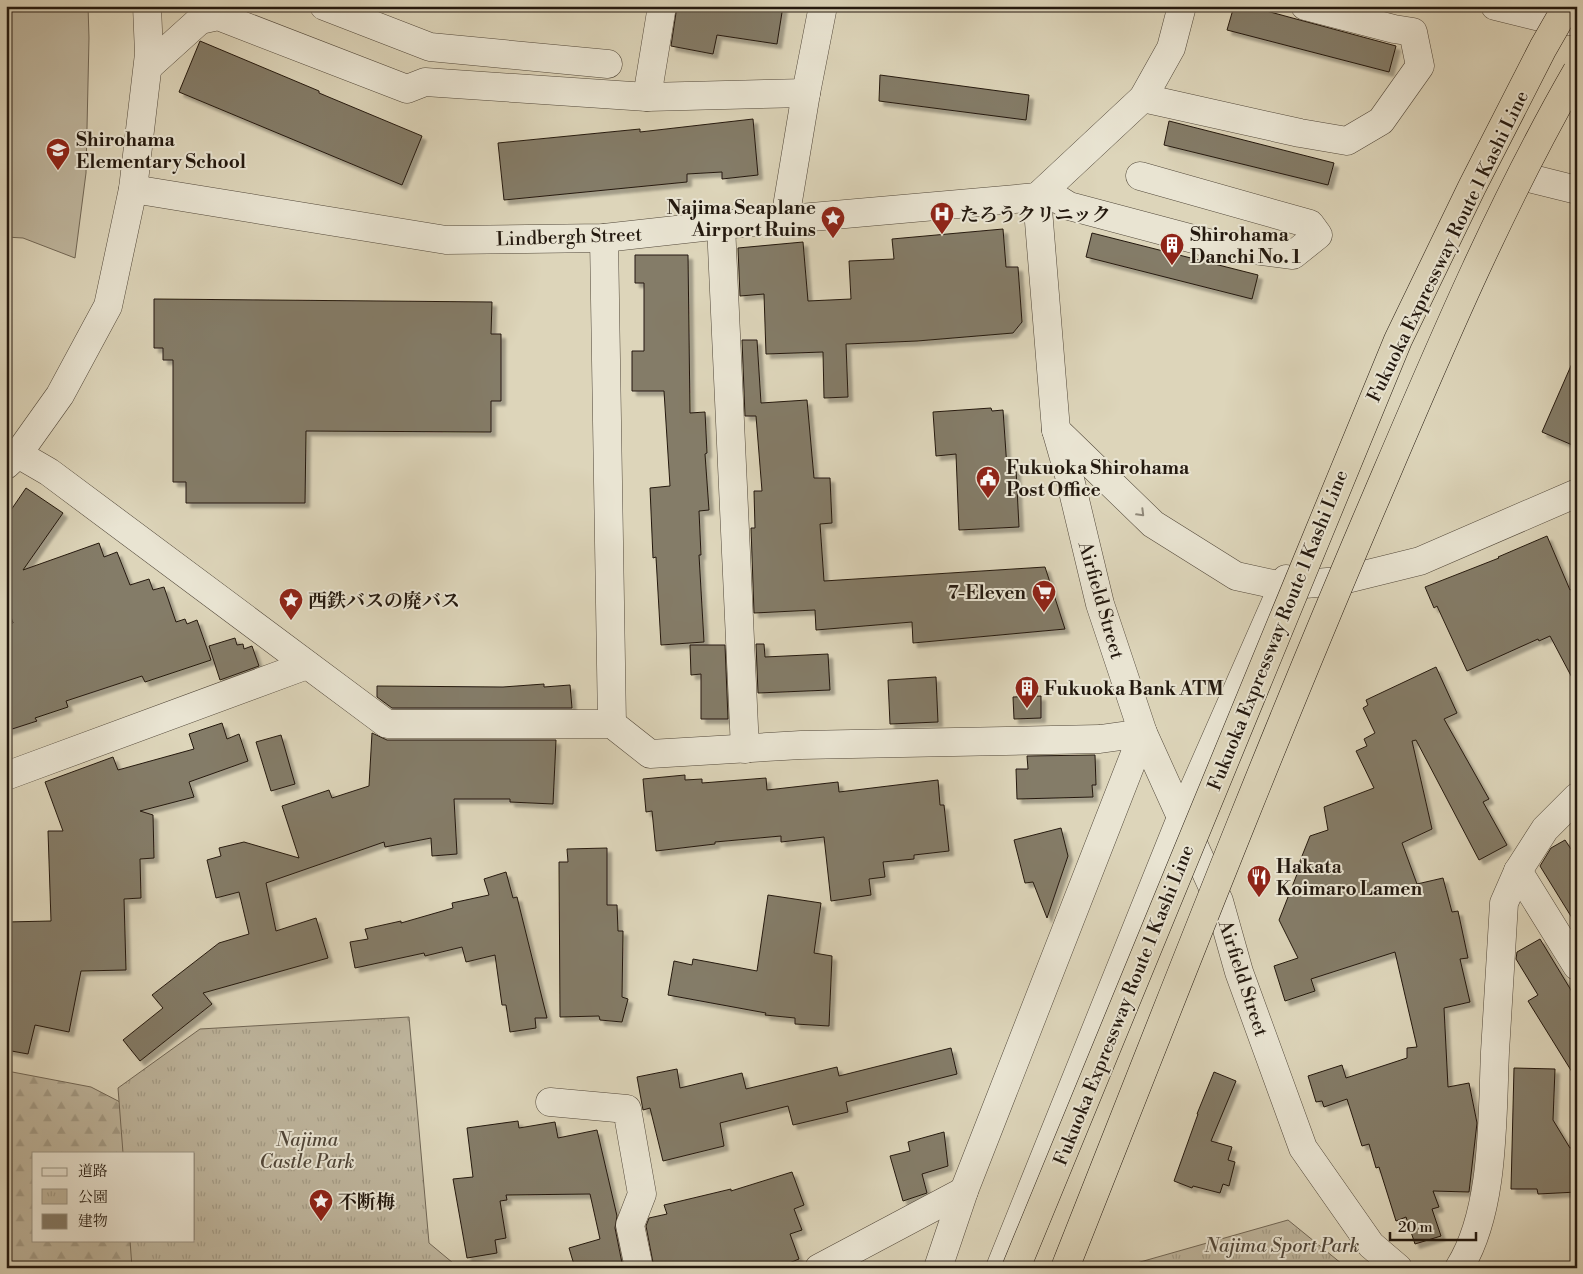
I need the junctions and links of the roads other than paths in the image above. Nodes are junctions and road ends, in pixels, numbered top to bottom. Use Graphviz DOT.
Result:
graph roads {
  1 [pos="147,6"];
  2 [pos="324,6"];
  3 [pos="662,6"];
  4 [pos="823,6"];
  5 [pos="1182,6"];
  6 [pos="1306,6"];
  7 [pos="1495,6"];
  8 [pos="1570,16"];
  9 [pos="608,64"];
  10 [pos="148,67"];
  11 [pos="1577,71"];
  12 [pos="1577,82"];
  13 [pos="806,93"];
  14 [pos="647,97"];
  15 [pos="1143,98"];
  16 [pos="1140,176"];
  17 [pos="1522,176"];
  18 [pos="133,188"];
  19 [pos="1577,190"];
  20 [pos="1041,194"];
  21 [pos="785,220"];
  22 [pos="721,225"];
  23 [pos="604,238"];
  24 [pos="1056,430"];
  25 [pos="12,459"];
  26 [pos="1577,493"];
  27 [pos="1340,581"];
  28 [pos="1282,586"];
  29 [pos="307,665"];
  30 [pos="612,724"];
  31 [pos="1143,733"];
  32 [pos="745,749"];
  33 [pos="6,776"];
  34 [pos="1577,797"];
  35 [pos="1181,818"];
  36 [pos="1518,871"];
  37 [pos="1219,900"];
  38 [pos="1577,966"];
  39 [pos="550,1102"];
  40 [pos="964,1190"];
  41 [pos="639,1268"];
  42 [pos="819,1268"];
  43 [pos="938,1268"];
  44 [pos="1000,1268"];
  45 [pos="1016,1268"];
  46 [pos="1065,1268"];
  47 [pos="1078,1268"];
  48 [pos="1398,1268"];
  49 [pos="1459,1268"];
  1 -- 10 [label="street"];
  2 -- 9 [label="street"];
  3 -- 14 [label="street"];
  4 -- 13 [label="street"];
  5 -- 15 [label="street"];
  6 -- 15 [label="street"];
  7 -- 8 [label="street"];
  8 -- 28 [label="street"];
  8 -- 45 [label="highway, Fukuoka Expressway Route 1 Kashi Line, bridge"];
  10 -- 14 [label="street"];
  10 -- 18 [label="street"];
  11 -- 46 [label="highway, Fukuoka Expressway Route 1 Kashi Line, bridge"];
  12 -- 17 [label="street"];
  13 -- 14 [label="street"];
  13 -- 21 [label="street"];
  15 -- 20 [label="street"];
  16 -- 20 [label="street"];
  17 -- 19 [label="street"];
  17 -- 27 [label="street"];
  18 -- 23 [label="street, Lindbergh Street"];
  18 -- 25 [label="street"];
  20 -- 21 [label="street, Lindbergh Street"];
  20 -- 24 [label="street, Airfield Street"];
  21 -- 22 [label="street, Lindbergh Street"];
  22 -- 23 [label="street, Lindbergh Street"];
  22 -- 32 [label="street"];
  23 -- 30 [label="street"];
  24 -- 28 [label="street, one-way"];
  24 -- 31 [label="street, Airfield Street"];
  25 -- 29 [label="street"];
  26 -- 27 [label="street"];
  27 -- 28 [label="street"];
  27 -- 37 [label="street"];
  28 -- 35 [label="street"];
  29 -- 30 [label="street"];
  29 -- 33 [label="street"];
  30 -- 32 [label="street"];
  31 -- 32 [label="street"];
  31 -- 35 [label="street, Airfield Street"];
  31 -- 40 [label="street"];
  34 -- 36 [label="street"];
  35 -- 37 [label="street, Airfield Street"];
  35 -- 44 [label="street"];
  36 -- 38 [label="street"];
  36 -- 49 [label="street"];
  37 -- 47 [label="street"];
  37 -- 48 [label="street, Airfield Street"];
  39 -- 41 [label="street"];
  40 -- 42 [label="street"];
  40 -- 43 [label="street"];
}
